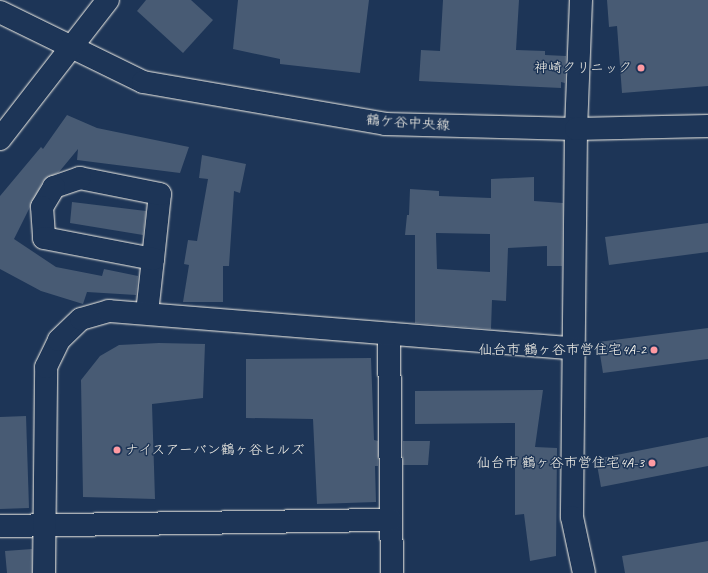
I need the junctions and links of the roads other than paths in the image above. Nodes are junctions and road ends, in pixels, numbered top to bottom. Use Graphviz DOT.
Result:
graph roads {
  1 [pos="108,0"];
  2 [pos="581,0"];
  3 [pos="0,12"];
  4 [pos="72,47"];
  5 [pos="708,126"];
  6 [pos="576,129"];
  7 [pos="0,139"];
  8 [pos="153,259"];
  9 [pos="148,313"];
  10 [pos="389,334"];
  11 [pos="573,348"];
  12 [pos="391,520"];
  13 [pos="45,525"];
  14 [pos="0,526"];
  15 [pos="44,573"];
  16 [pos="392,573"];
  17 [pos="584,573"];
  1 -- 4 [label="street"];
  2 -- 6 [label="street"];
  3 -- 4 [label="street, 鶴ケ谷中央線"];
  4 -- 6 [label="street, 鶴ケ谷中央線"];
  4 -- 7 [label="street"];
  5 -- 6 [label="street, 鶴ケ谷中央線"];
  6 -- 11 [label="street"];
  8 -- 8 [label="street"];
  8 -- 9 [label="street"];
  9 -- 10 [label="street"];
  9 -- 13 [label="street"];
  10 -- 11 [label="street"];
  10 -- 12 [label="street"];
  11 -- 17 [label="street"];
  12 -- 13 [label="street"];
  12 -- 16 [label="street"];
  13 -- 14 [label="street"];
  13 -- 15 [label="street"];
}
